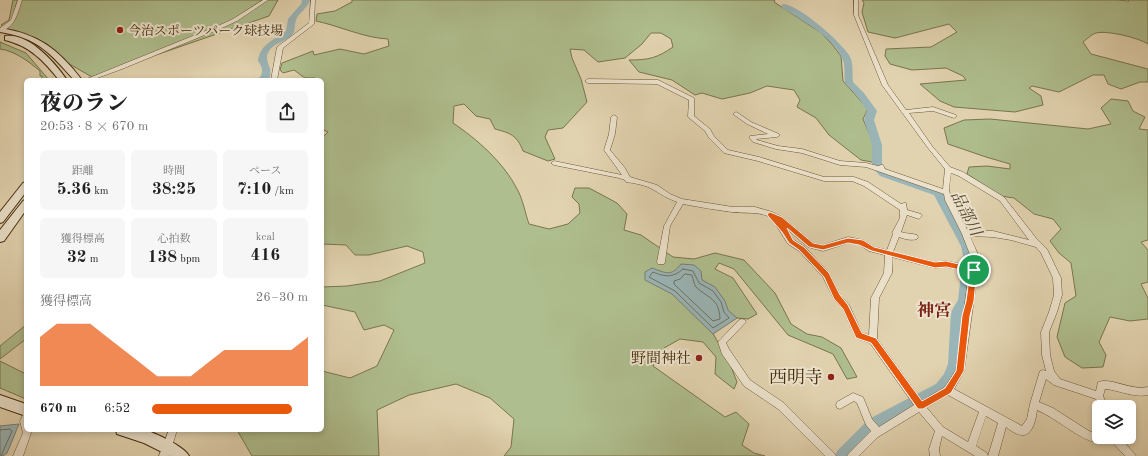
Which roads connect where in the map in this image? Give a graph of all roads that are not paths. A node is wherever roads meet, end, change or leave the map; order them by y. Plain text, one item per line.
1 (20, 0) edge
2 (266, 0) edge
3 (313, 0) edge
4 (856, 0) edge
5 (0, 32) edge
6 (61, 78) edge
7 (76, 78) edge
8 (92, 78) edge
9 (274, 78) edge
10 (588, 81) dead end
11 (904, 112) junction
12 (736, 114) dead end
13 (954, 116) dead end
14 (614, 117) dead end
15 (554, 163) dead end
16 (948, 169) junction
17 (628, 180) junction
18 (24, 188) edge
19 (947, 193) junction
20 (681, 201) junction
21 (24, 206) edge
22 (903, 208) junction
23 (770, 214) junction
24 (919, 216) dead end
25 (0, 219) edge
26 (896, 233) junction
27 (966, 234) junction
28 (914, 237) dead end
29 (0, 238) edge
30 (1038, 245) junction
31 (889, 252) junction
32 (661, 262) dead end
33 (974, 270) junction
34 (742, 322) dead end
35 (873, 340) junction
36 (1056, 382) junction
37 (948, 390) junction
38 (1148, 392) edge
39 (1099, 396) junction
40 (1101, 400) edge
41 (0, 401) edge
42 (1034, 404) junction
43 (840, 405) dead end
44 (920, 406) junction
45 (24, 409) edge
46 (984, 411) junction
47 (1003, 421) junction
48 (940, 430) junction
49 (26, 432) edge
50 (135, 432) edge
51 (172, 432) edge
52 (878, 432) junction
53 (1092, 437) edge
54 (1120, 444) edge
55 (971, 447) junction
56 (166, 451) edge
57 (18, 456) edge
58 (182, 456) edge
59 (831, 456) edge
60 (852, 456) edge
61 (935, 456) edge
62 (984, 456) edge
63 (994, 456) edge
64 (1131, 456) edge

1 - 5 street
2 - 8 street
3 - 9 street
4 - 11 street
5 - 6 street
5 - 7 street
10 - 22 street
11 - 13 street
11 - 16 street
12 - 19 street
14 - 17 street
15 - 17 street
16 - 19 street
16 - 30 street
17 - 20 street
18 - 25 street
19 - 27 street
20 - 23 street
20 - 32 street
21 - 29 street
22 - 24 street
22 - 26 street
23 - 31 street
23 - 35 street
26 - 28 street
26 - 31 street
27 - 30 street
27 - 33 street
30 - 36 street
31 - 33 street
31 - 35 street
33 - 37 street
34 - 59 street
35 - 44 street
36 - 39 street
36 - 42 street
37 - 44 street
37 - 46 street
38 - 39 street
39 - 40 street
41 - 45 street
42 - 47 street
42 - 53 street
43 - 52 street
44 - 48 street
44 - 52 street
46 - 47 street
46 - 55 street
47 - 63 street
48 - 55 street
48 - 61 street
49 - 57 street
50 - 56 street
51 - 56 street
52 - 60 street
54 - 64 street
55 - 62 street
56 - 58 street

